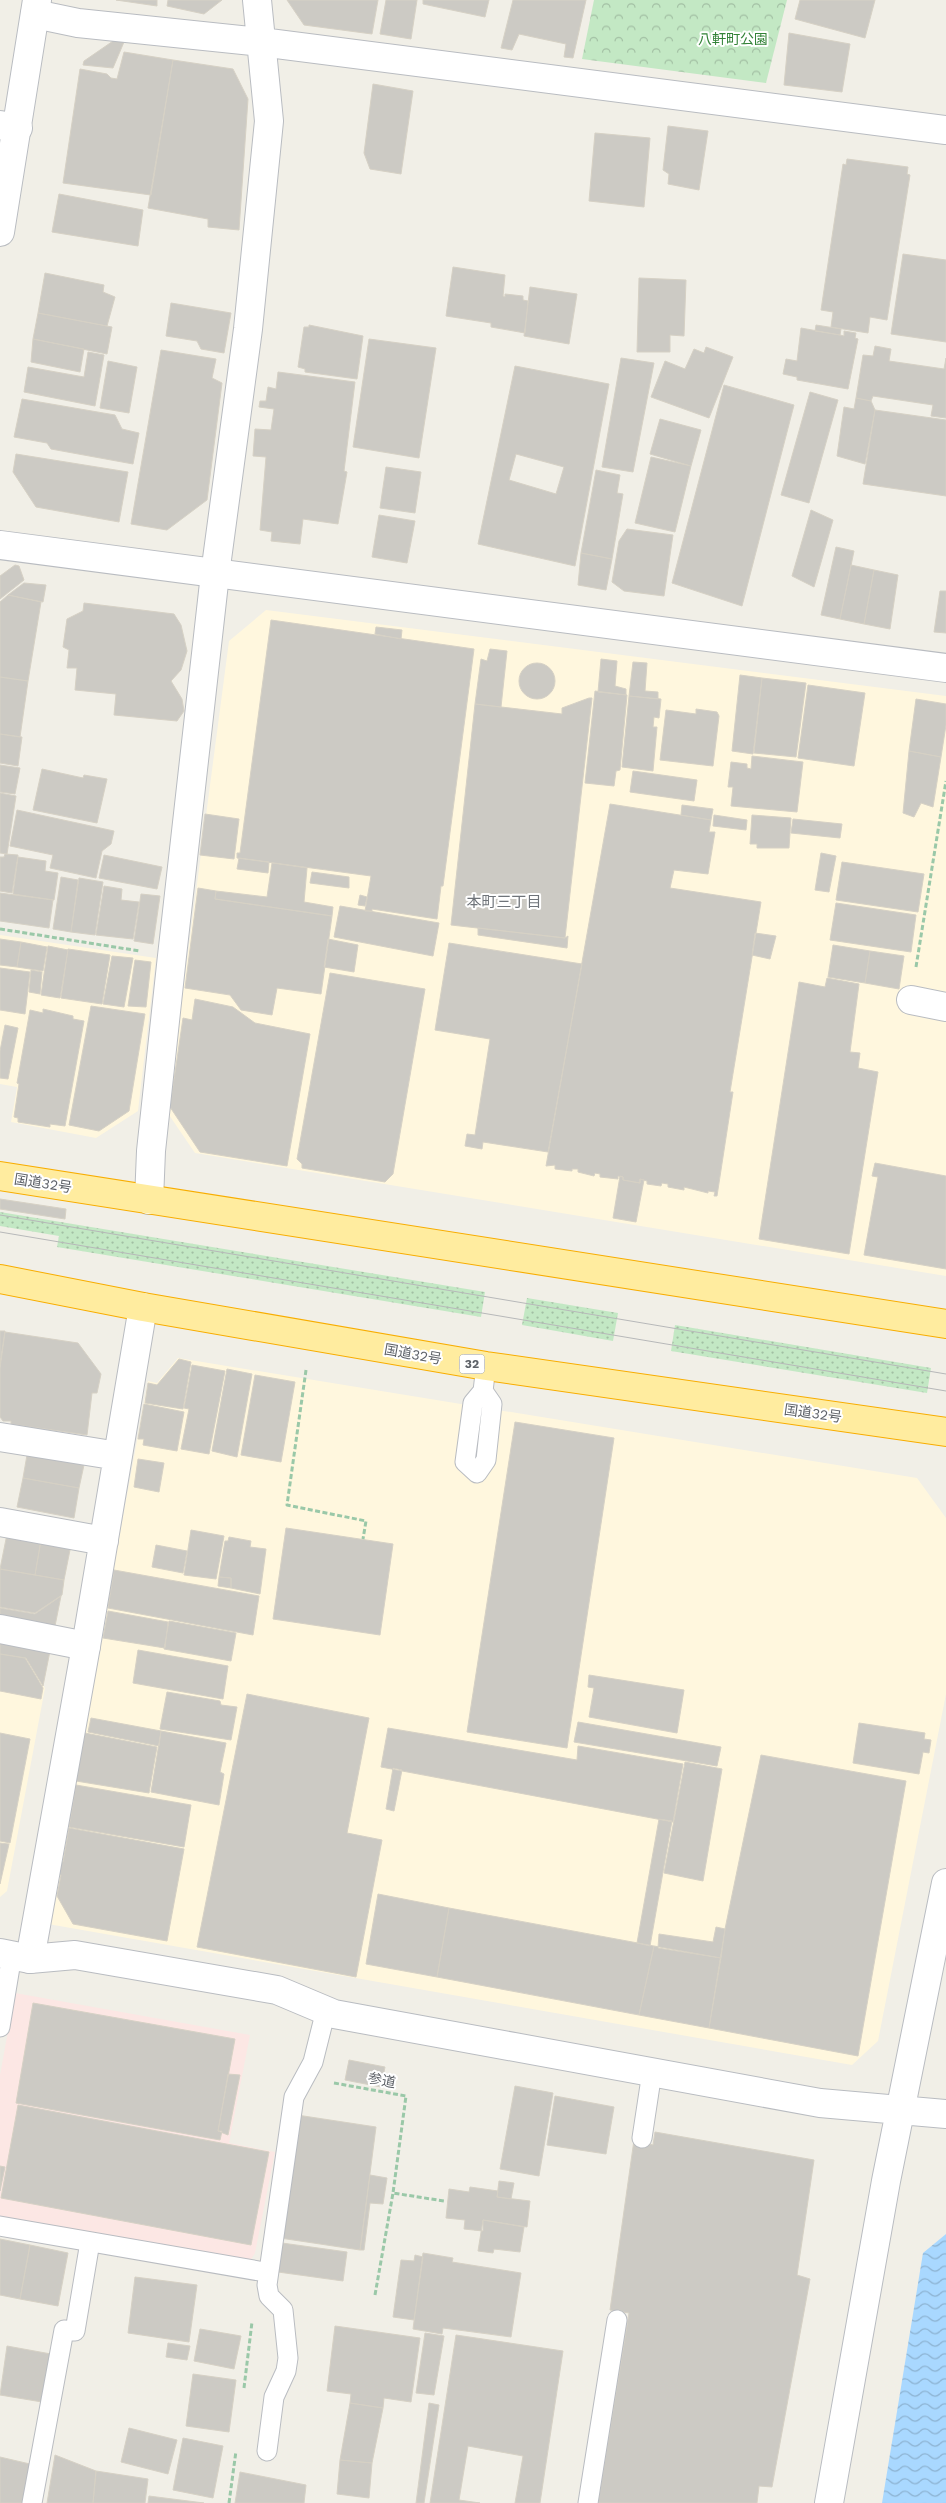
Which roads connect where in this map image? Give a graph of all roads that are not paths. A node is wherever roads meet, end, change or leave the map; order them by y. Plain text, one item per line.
1 (257, 0) edge
2 (36, 7) edge
3 (261, 42) junction
4 (9, 126) edge
5 (946, 130) edge
6 (0, 232) edge
7 (0, 545) edge
8 (215, 574) junction
9 (946, 668) edge
10 (911, 1000) road end
11 (946, 1007) edge
12 (0, 1176) edge
13 (149, 1200) junction
14 (0, 1279) edge
15 (143, 1308) junction
16 (946, 1324) edge
17 (946, 1432) edge
18 (0, 1437) edge
19 (118, 1456) junction
20 (0, 1522) edge
21 (104, 1541) junction
22 (0, 1629) edge
23 (86, 1646) junction
24 (946, 1884) edge
25 (14, 1956) edge
26 (326, 2010) junction
27 (0, 2027) edge
28 (652, 2072) junction
29 (900, 2110) junction
30 (946, 2114) edge
31 (642, 2138) dead end
32 (0, 2226) edge
33 (90, 2242) junction
34 (259, 2271) dead end
35 (617, 2320) dead end
36 (267, 2451) dead end
37 (32, 2503) edge
38 (588, 2503) edge
39 (829, 2503) edge

1 - 3 street
2 - 3 street
2 - 4 street
3 - 5 street
3 - 8 street
4 - 6 street
7 - 8 street
8 - 9 street
8 - 13 street
10 - 11 street
12 - 13 highway, 国道32号
13 - 16 highway, 国道32号
14 - 15 highway, 国道32号 / 32
15 - 17 highway, 国道32号 / 32
15 - 19 street
18 - 19 street
19 - 21 street
20 - 21 street
21 - 23 street
22 - 23 street
23 - 25 street
24 - 29 street
25 - 26 street
25 - 27 lane
26 - 28 street
26 - 36 lane
28 - 29 street
28 - 31 lane
29 - 30 street
29 - 39 street
32 - 33 lane
33 - 34 lane
33 - 37 lane
35 - 38 lane

